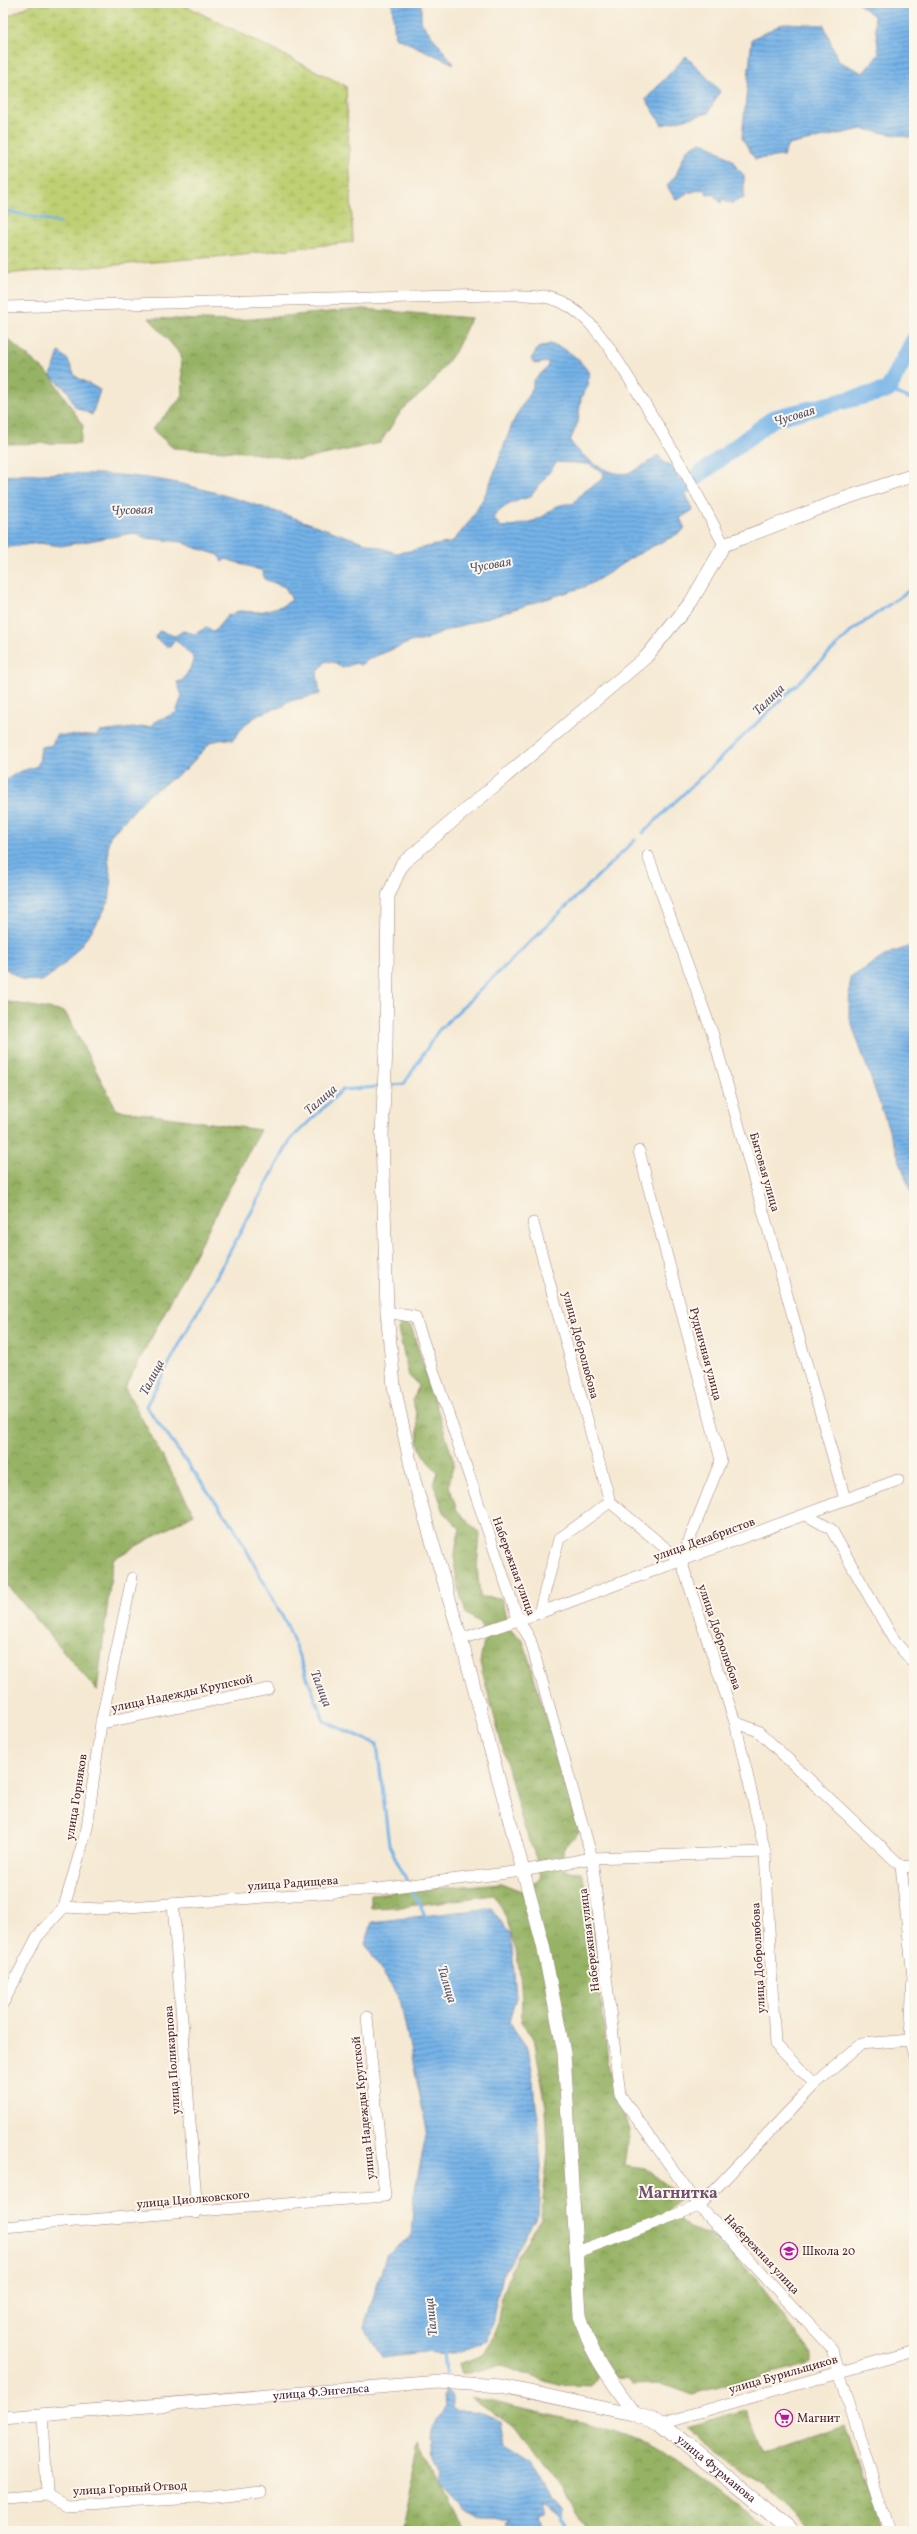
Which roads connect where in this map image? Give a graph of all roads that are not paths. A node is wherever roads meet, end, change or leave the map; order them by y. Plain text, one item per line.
1 (3, 307) edge
2 (914, 475) edge
3 (724, 545) junction
4 (648, 856) dead end
5 (639, 1151) dead end
6 (533, 1223) dead end
7 (387, 1312) junction
8 (898, 1480) dead end
9 (845, 1499) junction
10 (610, 1502) junction
11 (806, 1515) junction
12 (681, 1560) junction
13 (132, 1578) dead end
14 (539, 1613) junction
15 (518, 1619) junction
16 (462, 1639) junction
17 (914, 1663) edge
18 (269, 1689) dead end
19 (735, 1722) junction
20 (101, 1724) junction
21 (765, 1852) junction
22 (592, 1858) junction
23 (901, 1866) junction
24 (914, 1868) edge
25 (522, 1871) junction
26 (173, 1904) junction
27 (64, 1907) junction
28 (913, 1976) edge
29 (3, 2003) edge
30 (367, 2017) dead end
31 (910, 2040) junction
32 (914, 2056) edge
33 (815, 2084) junction
34 (385, 2196) joint
35 (699, 2206) junction
36 (197, 2213) junction
37 (3, 2227) edge
38 (577, 2252) junction
39 (914, 2351) edge
40 (839, 2371) junction
41 (43, 2414) junction
42 (636, 2415) junction
43 (3, 2418) edge
44 (661, 2423) junction
45 (261, 2492) dead end
46 (47, 2495) junction
47 (3, 2498) edge
48 (792, 2531) edge
49 (889, 2531) edge

1 - 3 street
2 - 3 street
3 - 7 street
4 - 9 street, Бытовая улица
5 - 12 street, Рудничная улица
6 - 10 street, улица Добролюбова
7 - 15 street, Набережная улица
7 - 16 street
8 - 9 street, улица Декабристов
9 - 11 street, улица Декабристов
10 - 12 street
10 - 14 street
11 - 12 street, улица Декабристов
11 - 17 street
12 - 14 street, улица Декабристов
12 - 19 street, улица Добролюбова
13 - 20 street, улица Горняков
14 - 15 street, улица Декабристов
15 - 16 street, улица Декабристов
15 - 22 street, Набережная улица
16 - 25 street
18 - 20 street, улица Надежды Крупской
19 - 21 street, улица Добролюбова
19 - 23 street
20 - 27 street, улица Горняков
21 - 22 street, улица Радищева
21 - 33 street, улица Добролюбова
22 - 25 street, улица Радищева
22 - 35 street, Набережная улица
23 - 24 street
23 - 28 street
25 - 26 street, улица Радищева
25 - 38 street
26 - 27 street, улица Радищева
26 - 36 street, улица Поликарпова
27 - 29 street, улица Горняков
28 - 31 street
30 - 34 street, улица Надежды Крупской
31 - 32 street
31 - 33 street
33 - 35 street
34 - 36 street, улица Циолковского
35 - 38 street
35 - 40 street, Набережная улица
36 - 37 street, улица Циолковского
38 - 42 street
39 - 40 street, улица Бурильщиков
40 - 44 street, улица Бурильщиков
40 - 49 street, Набережная улица
41 - 42 street, улица Ф.Энгельса
41 - 43 street, улица Ф.Энгельса
41 - 46 street
42 - 44 main road, улица Фурманова
44 - 48 main road, улица Фурманова
45 - 46 street, улица Горный Отвод
46 - 47 street

